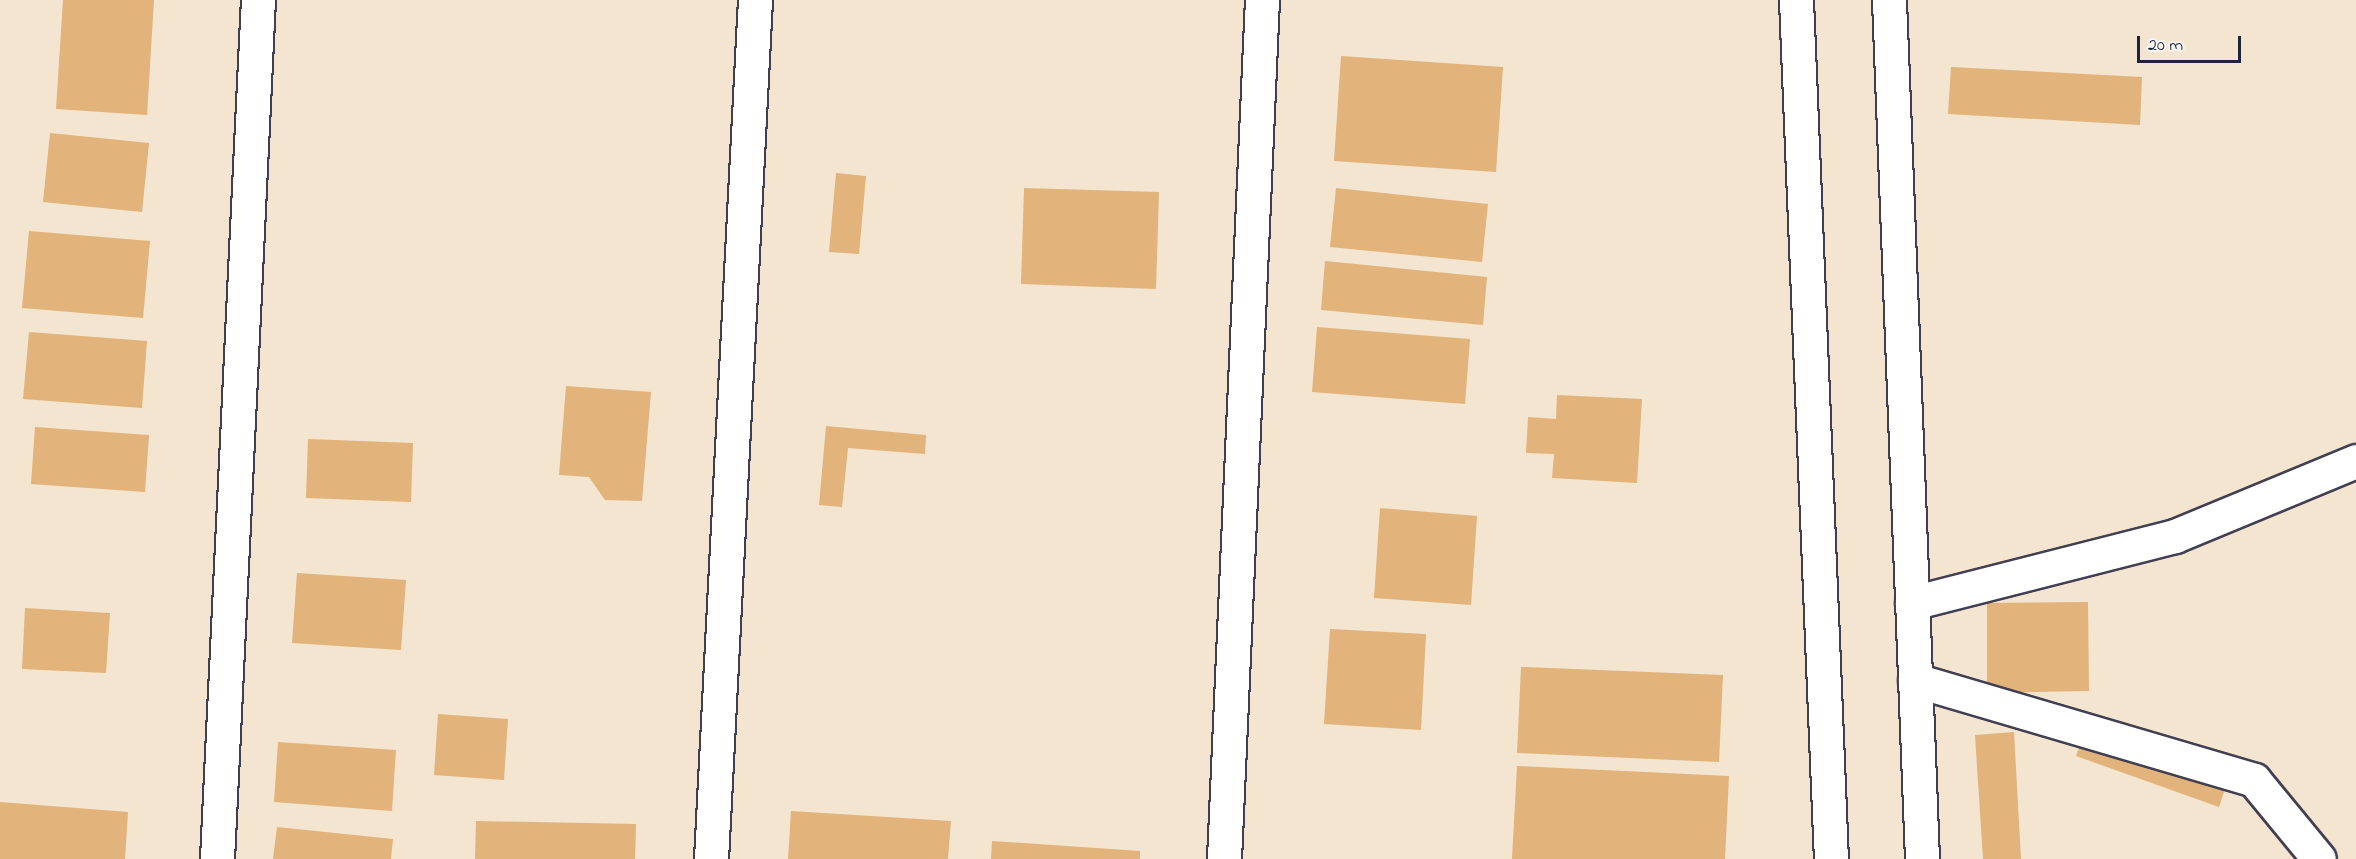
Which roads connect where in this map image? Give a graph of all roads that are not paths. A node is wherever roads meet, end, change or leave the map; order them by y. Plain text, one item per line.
1 (258, 0) edge
2 (755, 0) edge
3 (1263, 0) edge
4 (1796, 0) edge
5 (1882, 0) edge
6 (2356, 461) edge
7 (1912, 603) junction
8 (1915, 680) junction
9 (218, 859) edge
10 (711, 859) edge
11 (1224, 859) edge
12 (1831, 859) edge
13 (1922, 859) edge
14 (2319, 859) edge

1 - 9 street
2 - 10 street
3 - 11 street
4 - 12 street
5 - 7 street
6 - 7 street
7 - 8 street
8 - 13 street
8 - 14 street

